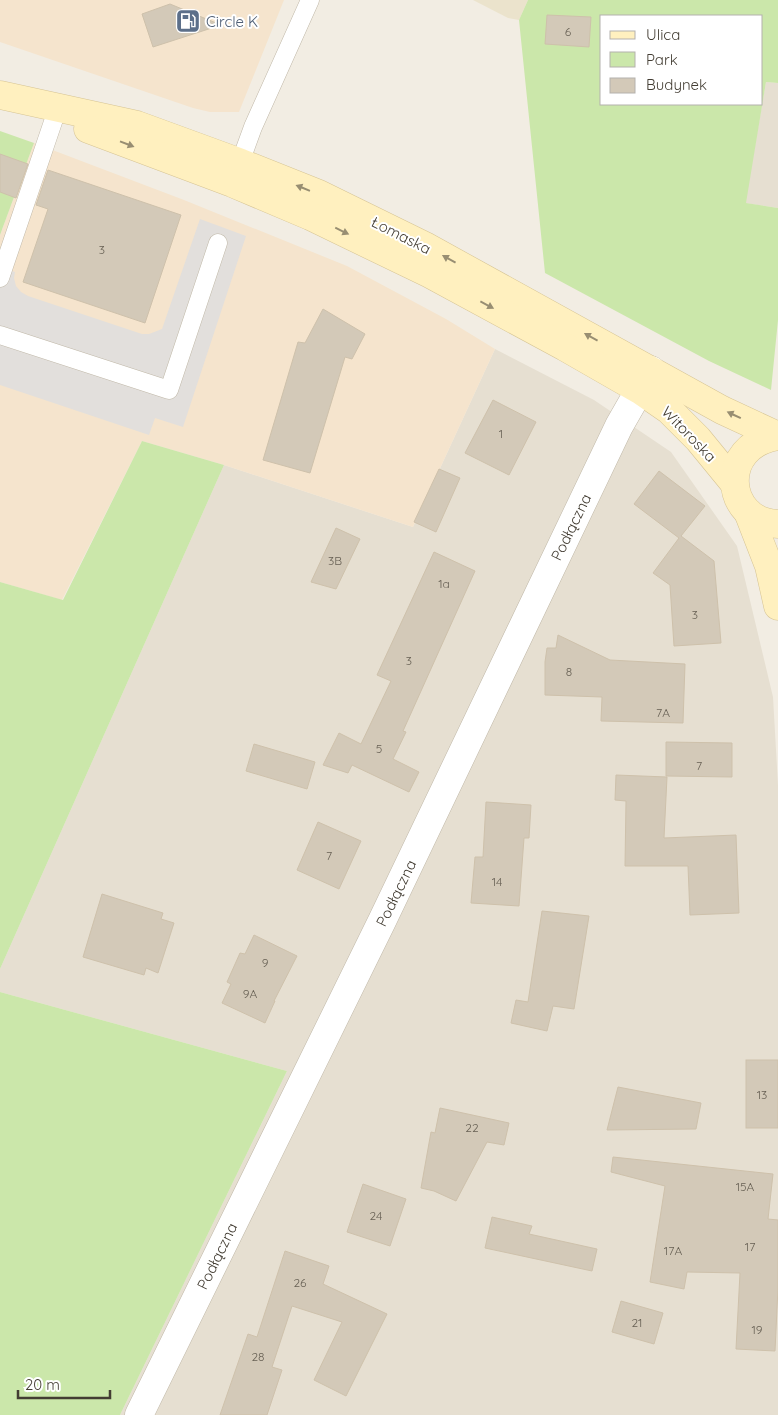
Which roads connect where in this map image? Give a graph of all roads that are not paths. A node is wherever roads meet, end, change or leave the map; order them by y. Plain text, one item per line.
1 (310, 0) edge
2 (55, 116) junction
3 (236, 173) junction
4 (218, 243) dead end
5 (0, 278) edge
6 (0, 335) edge
7 (646, 380) junction
8 (778, 436) edge
9 (734, 483) junction
10 (748, 512) junction
11 (778, 524) edge
12 (778, 606) edge
13 (139, 1415) edge

1 - 3 lane
2 -> 3 main road, Łomaska
2 - 3 main road, Łomaska
2 - 5 lane
3 - 7 main road, Łomaska
4 - 6 lane
8 -> 7 main road, Łomaska
7 - 9 main road, Witoroska
7 - 13 street, Podłączna
8 - 9 main road, Witoroska
9 - 10 main road, Witoroska
10 - 11 main road
10 - 12 main road, Witoroska

